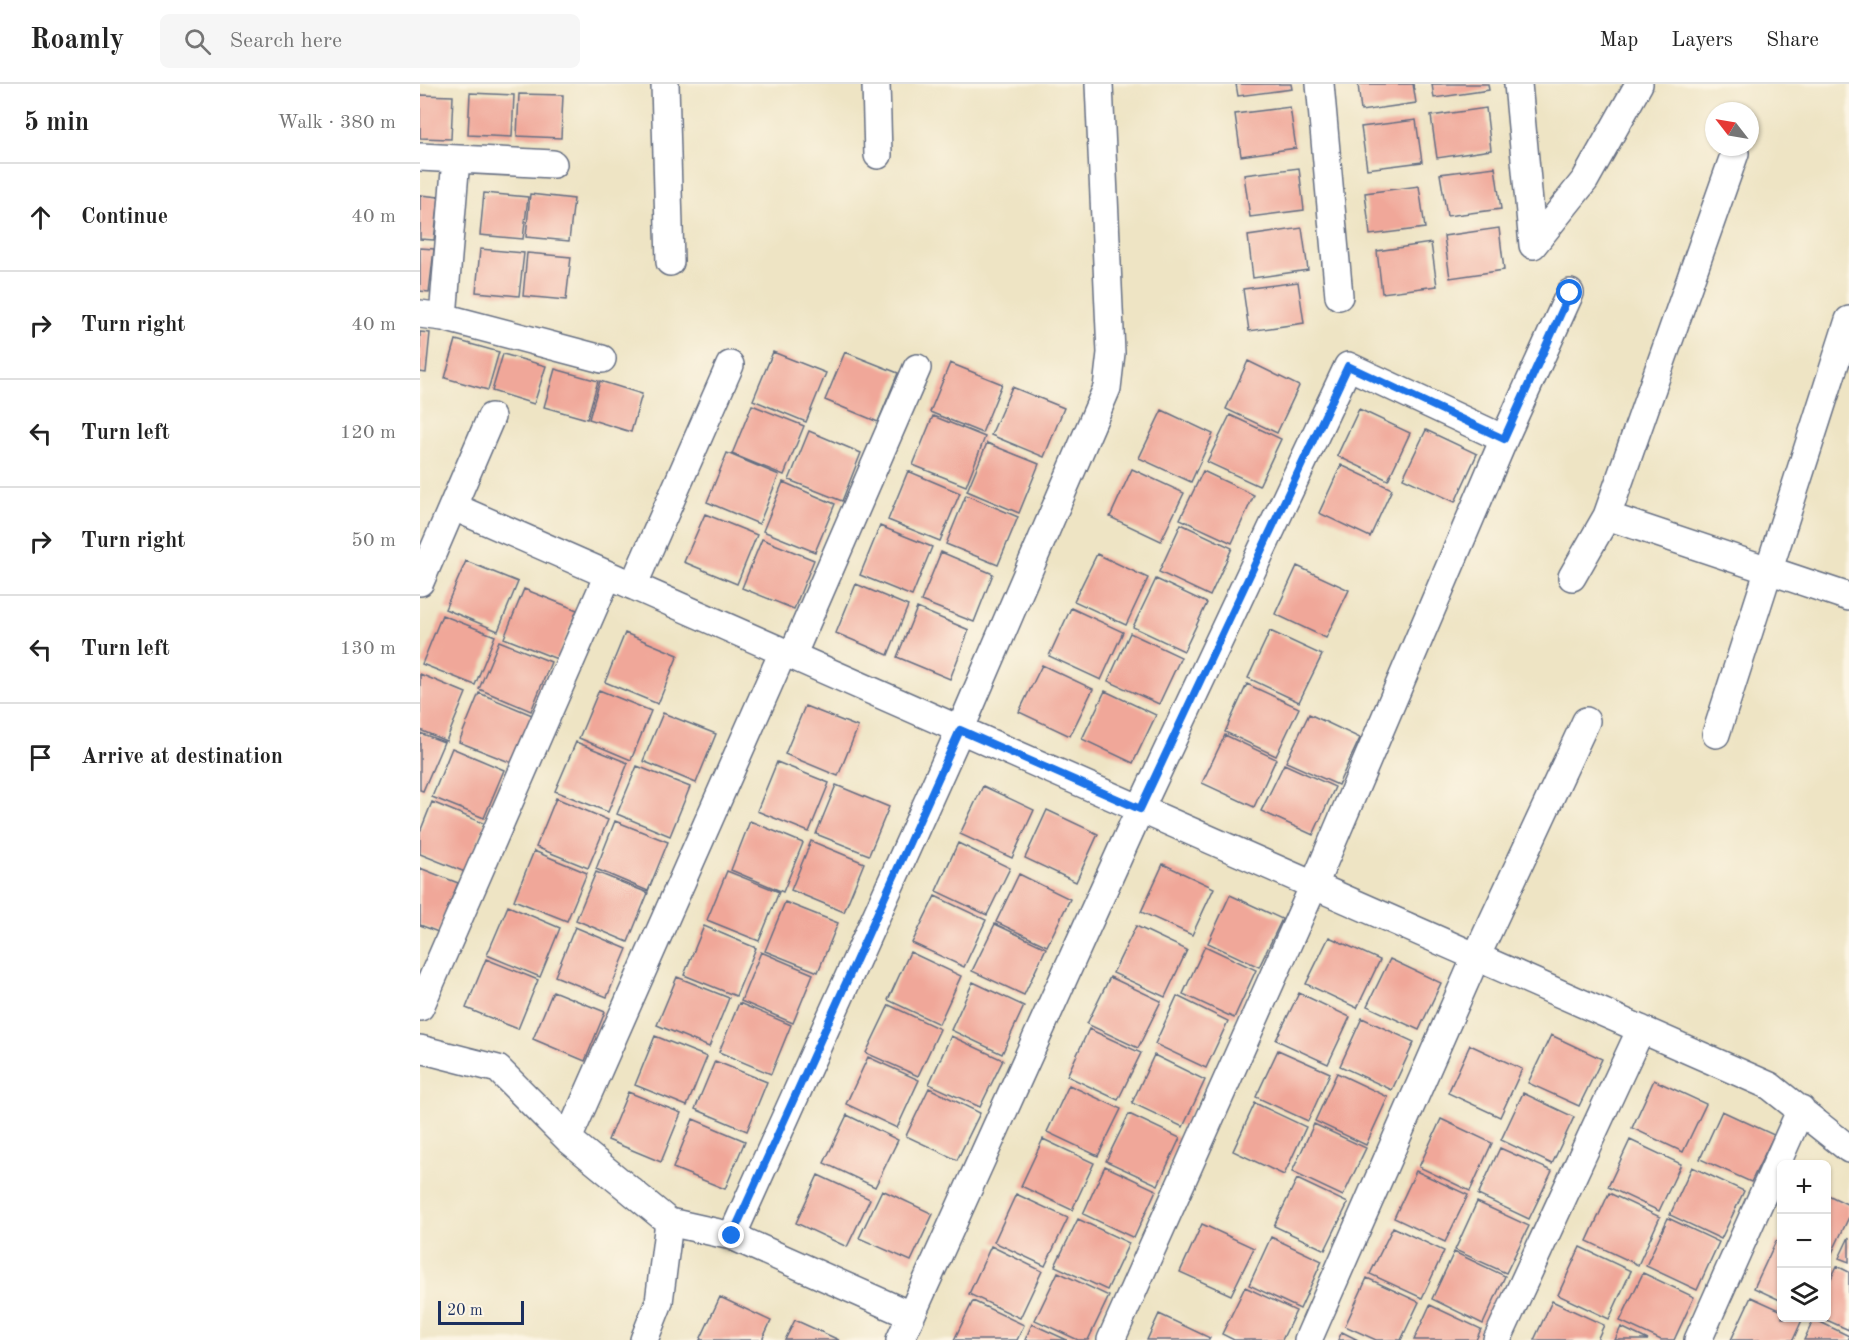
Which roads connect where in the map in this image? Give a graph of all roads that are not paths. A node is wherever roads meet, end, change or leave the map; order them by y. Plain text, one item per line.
1 (665, 84) edge
2 (876, 84) edge
3 (1099, 84) edge
4 (1320, 84) edge
5 (1518, 84) edge
6 (1639, 84) edge
7 (878, 155) dead end
8 (1734, 156) edge
9 (420, 157) edge
10 (456, 159) junction
11 (553, 164) dead end
12 (670, 262) dead end
13 (1570, 293) dead end
14 (1339, 296) dead end
15 (432, 316) edge
16 (1849, 321) edge
17 (602, 359) dead end
18 (730, 365) dead end
19 (917, 368) dead end
20 (491, 417) dead end
21 (1504, 439) junction
22 (454, 507) junction
23 (1607, 516) junction
24 (1769, 570) junction
25 (608, 575) junction
26 (1572, 577) dead end
27 (420, 582) edge
28 (633, 586) junction
29 (1849, 597) edge
30 (787, 654) junction
31 (1586, 721) dead end
32 (960, 730) junction
33 (1716, 734) dead end
34 (1140, 809) junction
35 (1314, 885) junction
36 (1476, 957) junction
37 (420, 1007) edge
38 (1641, 1029) junction
39 (420, 1049) edge
40 (1801, 1109) junction
41 (568, 1139) junction
42 (1849, 1149) edge
43 (669, 1222) junction
44 (732, 1236) junction
45 (910, 1315) junction
46 (644, 1340) edge
47 (900, 1340) edge
48 (1111, 1340) edge
49 (1308, 1340) edge
50 (1497, 1340) edge
51 (1698, 1340) edge

1 - 12 street
2 - 7 street
3 - 32 street
4 - 14 street
5 - 6 street
8 - 23 street
9 - 10 street
10 - 11 street
10 - 15 street
13 - 21 street
15 - 17 street
16 - 24 street
18 - 28 street
19 - 30 street
20 - 22 street
21 - 34 street
21 - 35 street
22 - 25 street
22 - 27 street
23 - 24 street
23 - 26 street
24 - 29 street
24 - 33 street
25 - 28 street
25 - 37 street
28 - 30 street
30 - 32 street
30 - 41 street
31 - 36 street
32 - 34 street
32 - 44 street
34 - 35 street
34 - 45 street
35 - 36 street
35 - 48 street
36 - 38 street
36 - 49 street
38 - 40 street
38 - 50 street
39 - 41 street
40 - 42 street
40 - 51 street
41 - 43 street
43 - 44 street
43 - 46 street
44 - 45 street
45 - 47 street

